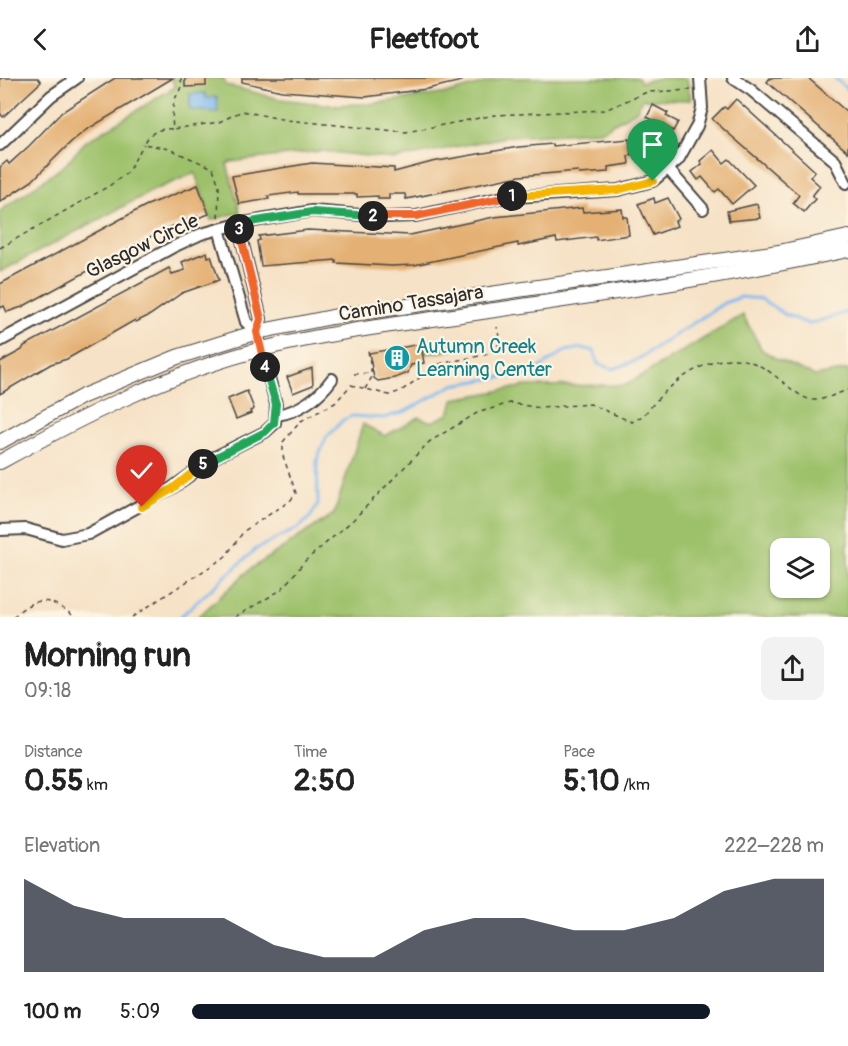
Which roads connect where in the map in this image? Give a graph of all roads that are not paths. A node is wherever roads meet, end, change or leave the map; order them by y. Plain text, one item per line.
1 (77, 78) edge
2 (733, 78) edge
3 (702, 81) edge
4 (0, 145) edge
5 (669, 171) junction
6 (846, 183) dead end
7 (703, 209) dead end
8 (238, 224) junction
9 (219, 229) junction
10 (848, 237) edge
11 (848, 250) edge
12 (257, 332) junction
13 (0, 341) edge
14 (261, 349) junction
15 (332, 378) dead end
16 (277, 415) junction
17 (0, 442) edge
18 (0, 462) edge
19 (0, 530) edge

1 - 4 street
2 - 6 street
3 - 5 street, Glasgow Circle
5 - 7 street
5 - 8 street, Glasgow Circle
8 - 9 street, Glasgow Circle
8 - 12 street
9 - 12 street
9 - 13 street, Glasgow Circle
10 - 12 main road, Camino Tassajara
11 - 14 main road, Camino Tassajara
12 - 14 street
12 - 17 main road, Camino Tassajara
14 - 16 street
14 - 18 main road, Camino Tassajara
15 - 16 street
16 - 19 street

